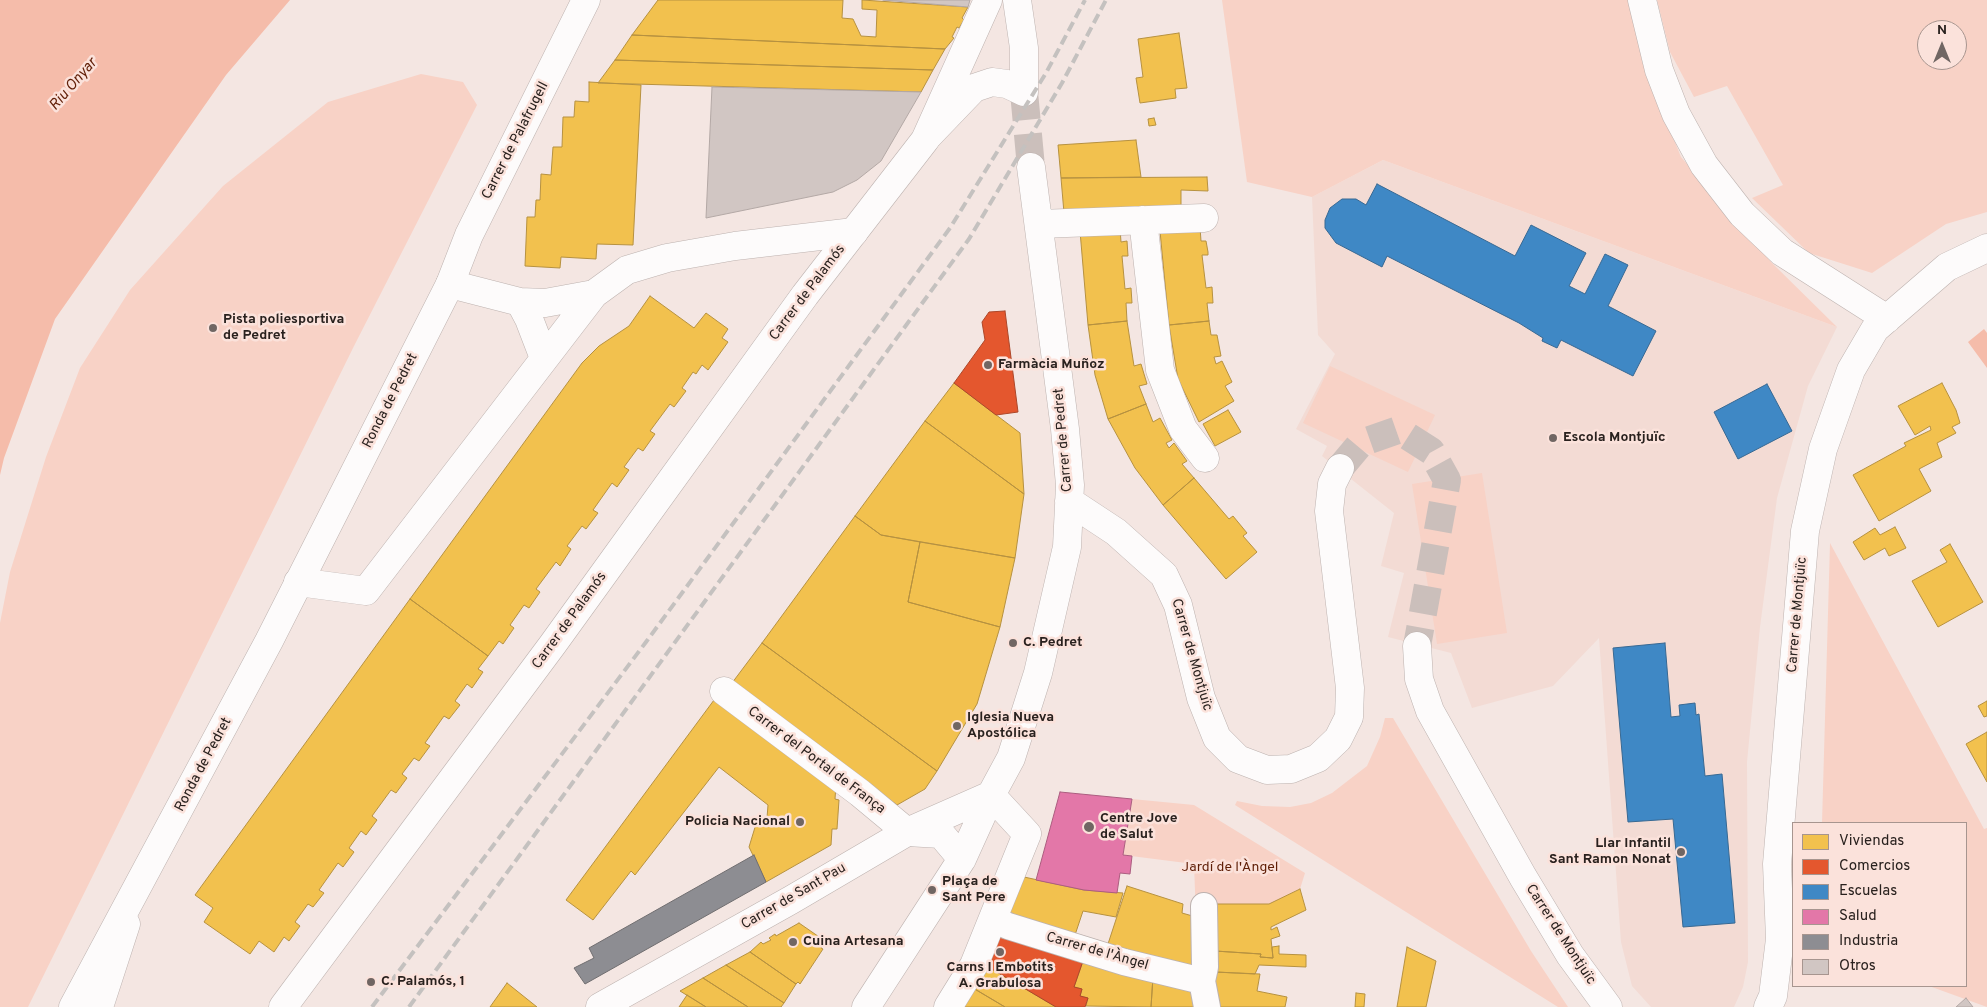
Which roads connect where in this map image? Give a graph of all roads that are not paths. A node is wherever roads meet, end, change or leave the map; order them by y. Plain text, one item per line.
1 (586, 0) edge
2 (988, 0) edge
3 (1017, 0) edge
4 (1642, 0) edge
5 (925, 140) junction
6 (1031, 167) tunnel mouth
7 (1204, 218) dead end
8 (1143, 220) junction
9 (1039, 224) junction
10 (854, 232) junction
11 (1987, 248) edge
12 (450, 284) junction
13 (594, 294) junction
14 (520, 302) junction
15 (1887, 319) junction
16 (544, 358) junction
17 (1205, 458) dead end
18 (1340, 468) tunnel mouth
19 (1069, 501) junction
20 (298, 582) junction
21 (1417, 646) tunnel mouth
22 (724, 691) dead end
23 (991, 794) junction
24 (907, 832) junction
25 (962, 859) junction
26 (149, 867) junction
27 (1204, 906) dead end
28 (992, 919) junction
29 (1202, 981) junction
30 (73, 1007) edge
31 (99, 1007) edge
32 (283, 1007) edge
33 (600, 1007) edge
34 (866, 1007) edge
35 (948, 1007) edge
36 (1207, 1007) edge
37 (1608, 1007) edge
38 (1768, 1007) edge

1 - 12 street, Carrer de Palafrugell
2 - 5 street
3 - 5 street
4 - 15 street
5 - 10 street, Carrer de Palamós
6 - 9 street, Carrer de Pedret
7 - 8 street
8 - 9 street
8 - 17 street
9 - 19 street, Carrer de Pedret
10 - 13 street
10 - 32 street, Carrer de Palamós
11 - 15 street, Carrer de Montjuïc
12 - 14 street
12 - 20 street, Ronda de Pedret
13 - 14 street
13 - 16 street
14 - 16 street
15 - 38 street, Carrer de Montjuïc
16 - 20 street
18 - 19 street, Carrer de Montjuïc
19 - 23 street, Carrer de Pedret
20 - 26 street, Ronda de Pedret
21 - 37 street, Carrer de Montjuïc
22 - 24 street, Carrer del Portal de França
23 - 24 street, Carrer de Sant Pau
23 - 25 street
23 - 28 street
24 - 25 street
24 - 33 street, Carrer de Sant Pau
25 - 34 street
26 - 30 street, Ronda de Pedret
26 - 31 street, Ronda de Pedret
27 - 29 street
28 - 29 street, Carrer de l'Àngel
28 - 35 street
29 - 36 street

